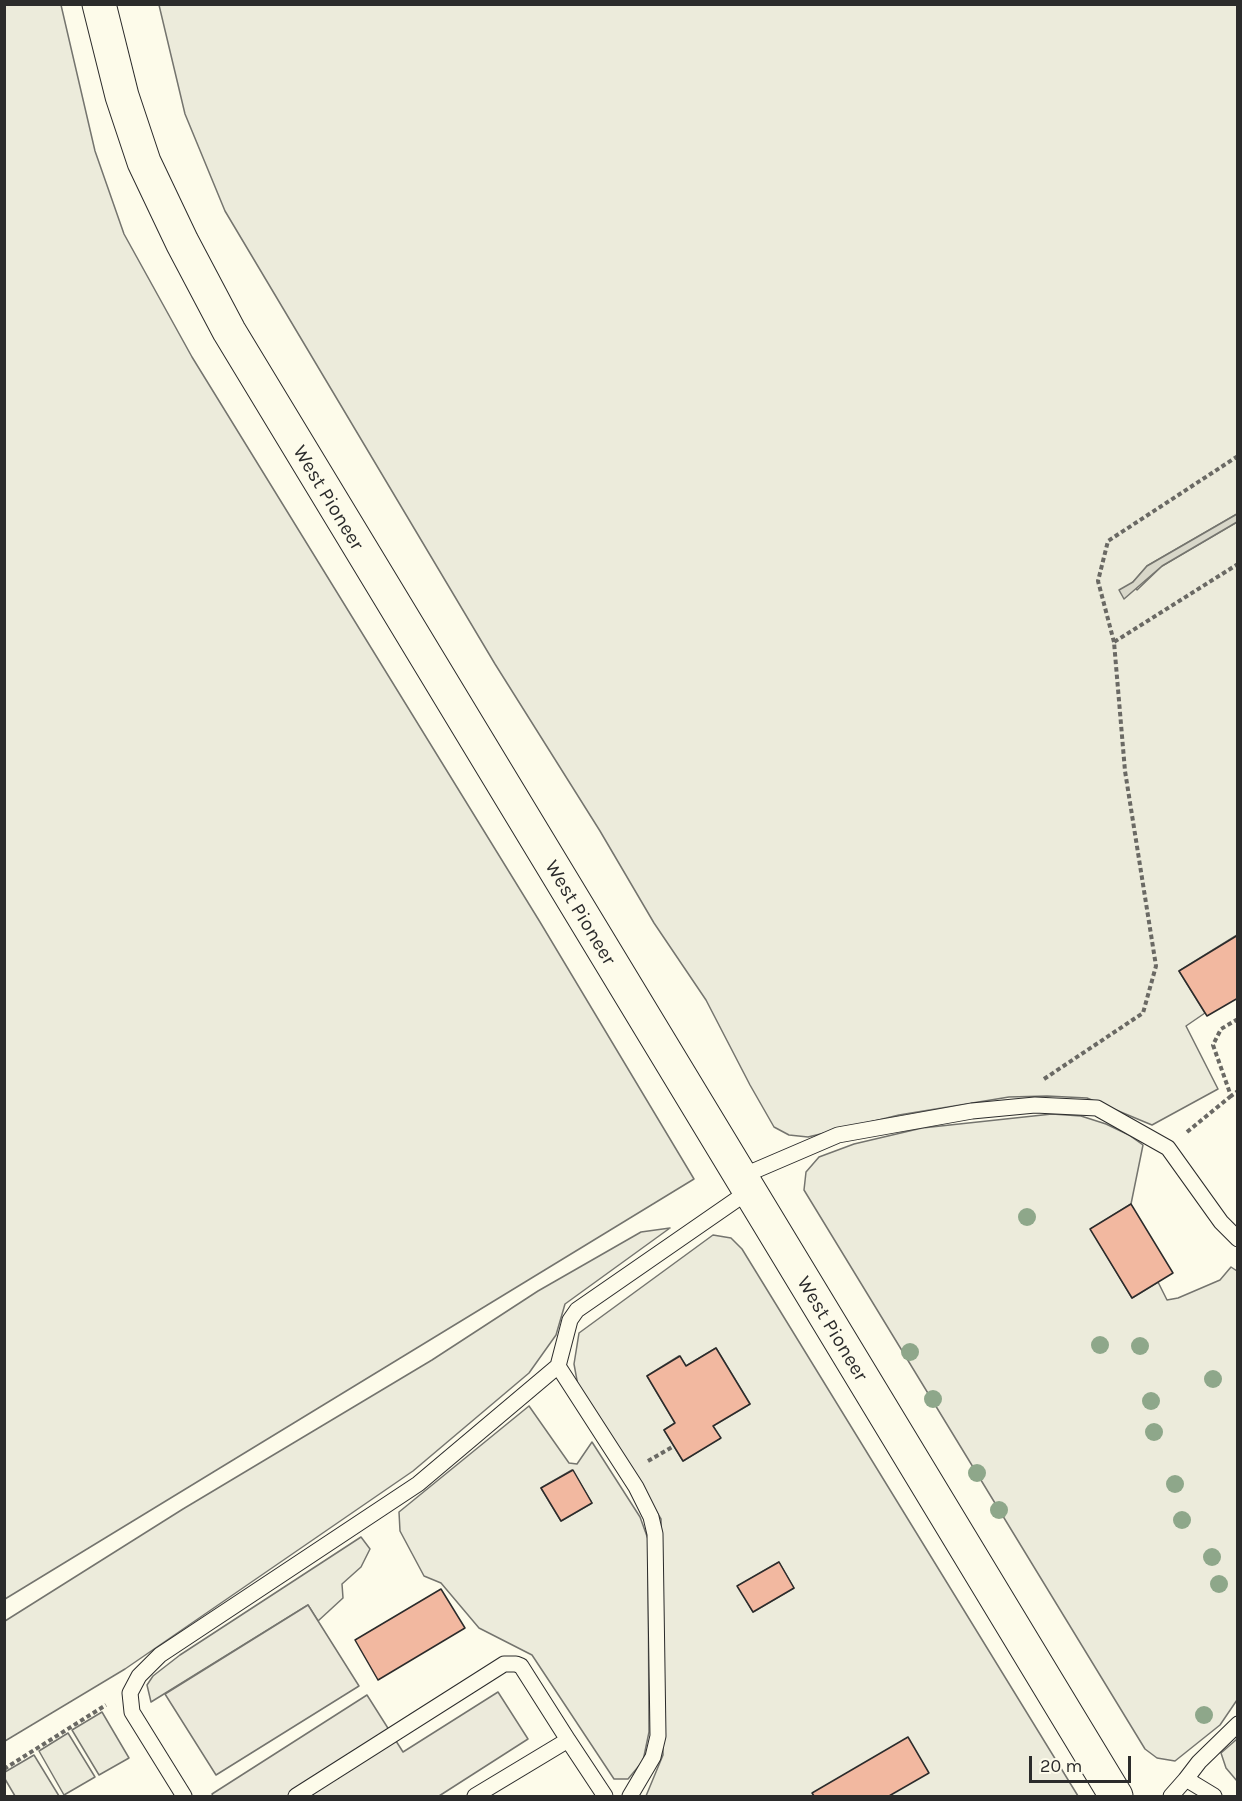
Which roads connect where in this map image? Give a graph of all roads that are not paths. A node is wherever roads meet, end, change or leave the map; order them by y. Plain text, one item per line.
1 (99, 4) edge
2 (745, 1184) junction
3 (1238, 1239) edge
4 (558, 1366) junction
5 (1238, 1724) edge
6 (568, 1740) junction
7 (1186, 1779) junction
8 (184, 1797) edge
9 (296, 1797) edge
10 (476, 1797) edge
11 (605, 1797) edge
12 (630, 1797) edge
13 (1116, 1797) edge
14 (1171, 1797) edge
15 (1214, 1797) edge

1 - 2 main road, West Pioneer
2 - 3 lane
2 - 4 lane
2 - 13 main road, West Pioneer
4 - 8 lane
4 - 12 lane
5 - 7 lane
6 - 9 lane
6 - 10 lane
6 - 11 lane
7 - 14 lane
7 - 15 lane

